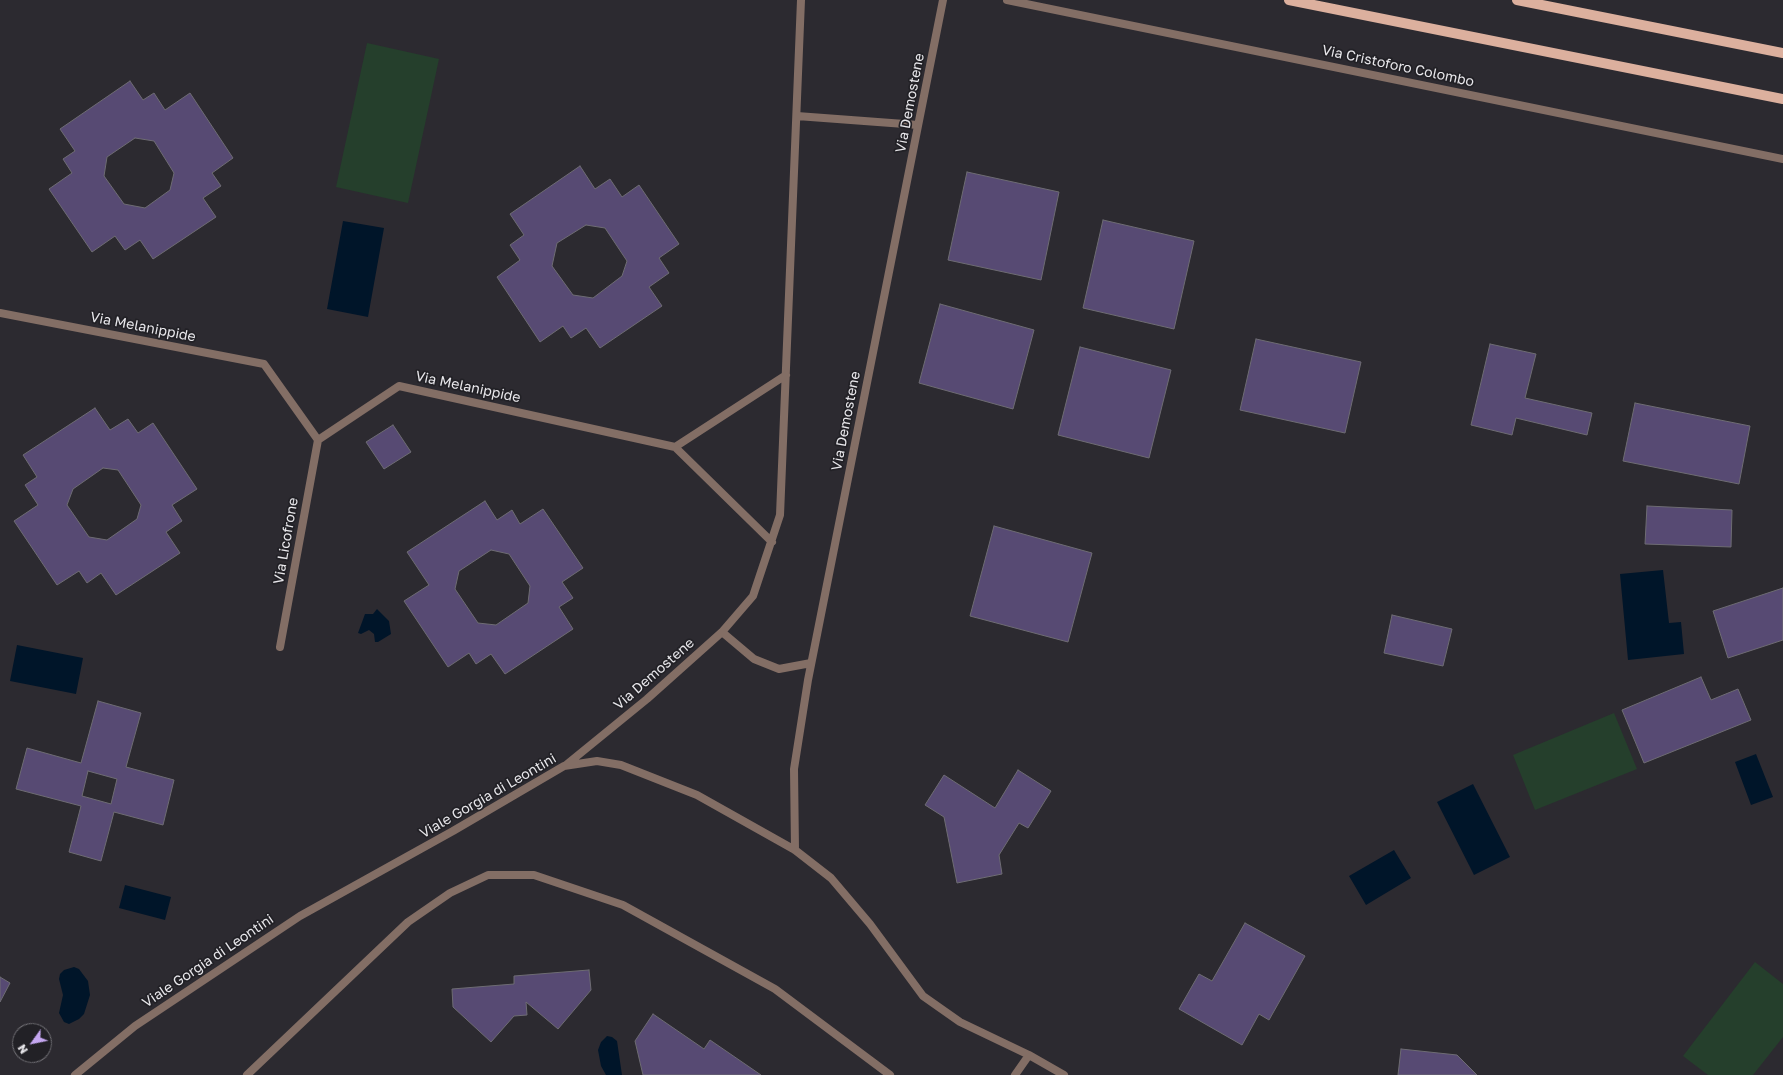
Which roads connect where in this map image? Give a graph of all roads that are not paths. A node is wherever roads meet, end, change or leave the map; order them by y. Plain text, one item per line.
1 (801, 0) edge
2 (943, 0) edge
3 (1007, 0) edge
4 (1289, 0) edge
5 (1517, 0) edge
6 (1783, 53) edge
7 (1783, 99) edge
8 (797, 116) junction
9 (918, 125) junction
10 (1783, 159) edge
11 (0, 313) edge
12 (786, 375) junction
13 (318, 440) junction
14 (675, 446) junction
15 (772, 542) junction
16 (722, 632) junction
17 (280, 647) dead end
18 (811, 663) junction
19 (564, 766) junction
20 (795, 850) junction
21 (1029, 1055) junction
22 (75, 1075) edge
23 (247, 1075) edge
24 (890, 1075) edge
25 (1015, 1075) edge
26 (1064, 1075) edge

1 - 8 street, Via Demostene
2 - 9 street, Via Demostene
3 - 10 street, Via Cristoforo Colombo
4 - 7 main road
5 - 6 main road
8 - 9 street
8 - 12 street, Via Demostene
9 - 18 street, Via Demostene
11 - 13 street, Via Melanippide
12 - 14 street
12 - 15 street, Via Demostene
13 - 14 street, Via Melanippide
13 - 17 street, Via Licofrone
14 - 15 street
15 - 16 street, Via Demostene
16 - 18 street
16 - 19 street, Via Demostene
18 - 20 street, Via Demostene
19 - 20 street, Viale Gorgia di Leontini
19 - 22 street, Viale Gorgia di Leontini
20 - 21 street, Viale Gorgia di Leontini
21 - 25 street
21 - 26 street, Viale Gorgia di Leontini
23 - 24 street

